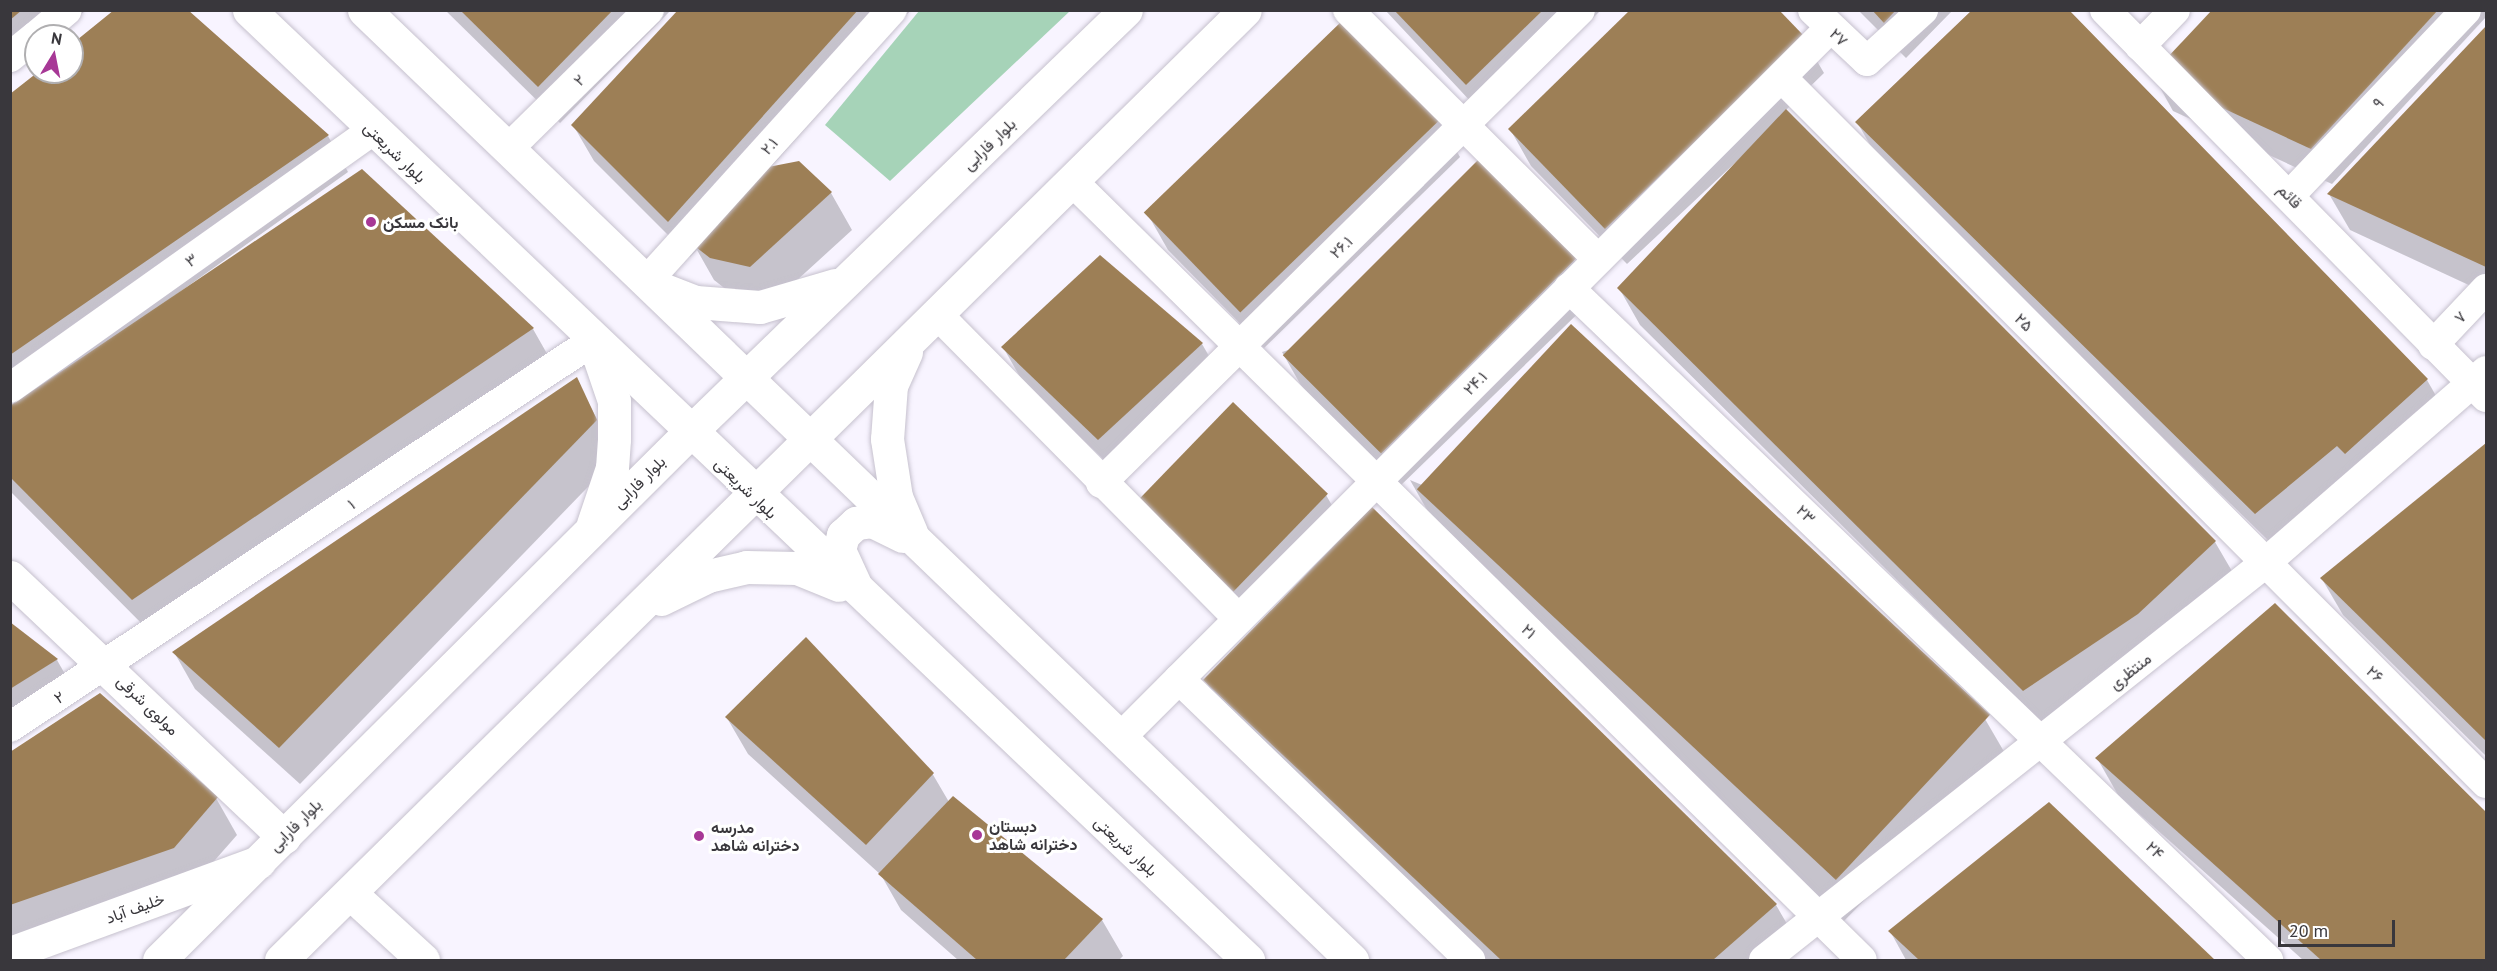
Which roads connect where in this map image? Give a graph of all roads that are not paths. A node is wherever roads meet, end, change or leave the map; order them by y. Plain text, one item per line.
1 (67, 10) edge
2 (249, 10) edge
3 (364, 10) edge
4 (649, 10) edge
5 (892, 10) edge
6 (1126, 10) edge
7 (1245, 10) edge
8 (1348, 10) edge
9 (1580, 10) edge
10 (1923, 10) edge
11 (2104, 10) edge
12 (2175, 10) edge
13 (2466, 10) edge
14 (1821, 19) edge
15 (50, 24) edge
16 (24, 46) edge
17 (2140, 46) junction
18 (10, 57) edge
19 (1783, 79) junction
20 (1462, 130) junction
21 (372, 131) junction
22 (508, 149) junction
23 (1072, 181) junction
24 (2290, 195) junction
25 (1598, 259) junction
26 (848, 280) junction
27 (646, 282) junction
28 (1569, 288) junction
29 (2487, 289) edge
30 (926, 324) junction
31 (592, 341) junction
32 (1240, 345) junction
33 (2433, 345) junction
34 (747, 378) junction
35 (2482, 384) edge
36 (10, 388) edge
37 (689, 433) junction
38 (808, 440) junction
39 (1378, 481) junction
40 (1101, 483) junction
41 (753, 496) junction
42 (589, 533) junction
43 (916, 542) junction
44 (2264, 564) junction
45 (10, 577) edge
46 (864, 600) junction
47 (635, 611) junction
48 (1239, 619) junction
49 (108, 666) junction
50 (1179, 679) junction
51 (10, 727) edge
52 (1120, 738) junction
53 (2043, 740) junction
54 (2487, 783) edge
55 (284, 837) junction
56 (259, 862) junction
57 (350, 894) junction
58 (1817, 918) junction
59 (10, 953) edge
60 (159, 960) edge
61 (281, 960) edge
62 (423, 960) edge
63 (1248, 960) edge
64 (1352, 960) edge
65 (1470, 960) edge
66 (1764, 960) edge
67 (1862, 960) edge
68 (2268, 960) edge

1 - 15 street
2 - 21 main road, بلوار شریعتی
3 - 22 main road
4 - 22 street, ۲
5 - 27 street, ۲.۱
6 - 26 main road, بلوار فارابی
7 - 23 main road
8 - 20 street
9 - 20 street, ۲۶.۱
10 - 14 street, ۲۷
11 - 17 street, قائم
12 - 17 street
13 - 24 street, ۹
14 - 19 street, ۲۴.۱
16 - 18 street
17 - 24 street, قائم
19 - 25 street, ۲۴.۱
19 - 44 street, ۲۵
20 - 25 street
20 - 32 street, ۲۶.۱
21 - 31 main road, بلوار شریعتی
21 - 36 street, ۳
22 - 27 main road
23 - 30 main road
23 - 32 street, ۲۱
24 - 33 street, قائم
25 - 28 street, ۲۴.۱
26 - 27 main road
26 - 34 main road, بلوار فارابی
27 - 34 main road
28 - 39 street, ۲۴.۱
28 - 53 street, ۲۳
29 - 33 street, ۷
30 - 38 main road
30 - 40 street
30 - 43 main road
31 - 37 main road, بلوار شریعتی
31 - 42 main road
31 - 49 street, ۱
32 - 39 street, ۲۱
32 - 40 street, ۲۶.۱
33 - 35 street, قائم
34 - 37 main road, بلوار فارابی
34 - 38 main road
35 - 44 street, منتظری
37 - 41 main road, بلوار شریعتی
37 - 42 main road, بلوار فارابی
38 - 41 main road
38 - 43 main road
39 - 48 street, ۲۴.۱
39 - 58 street, ۲۱
40 - 48 street
41 - 46 main road, بلوار شریعتی
41 - 47 main road
42 - 55 main road, بلوار فارابی
43 - 46 main road
43 - 52 main road
44 - 53 street, منتظری
44 - 54 street, ۲۶
45 - 49 main road, مولوی شرقی
46 - 47 main road
46 - 63 main road, بلوار شریعتی
47 - 57 main road
48 - 50 street, ۲۴.۱
49 - 51 street, ۲
49 - 55 main road, مولوی شرقی
50 - 52 street, ۲۴.۱
50 - 65 street
52 - 64 main road
53 - 58 street, منتظری
53 - 68 street, ۲۴
55 - 56 main road, بلوار فارابی
56 - 59 main road, خلیف آباد
56 - 60 main road, بلوار فارابی
57 - 61 main road
57 - 62 main road
58 - 66 street, منتظری
58 - 67 street, ۲۱

